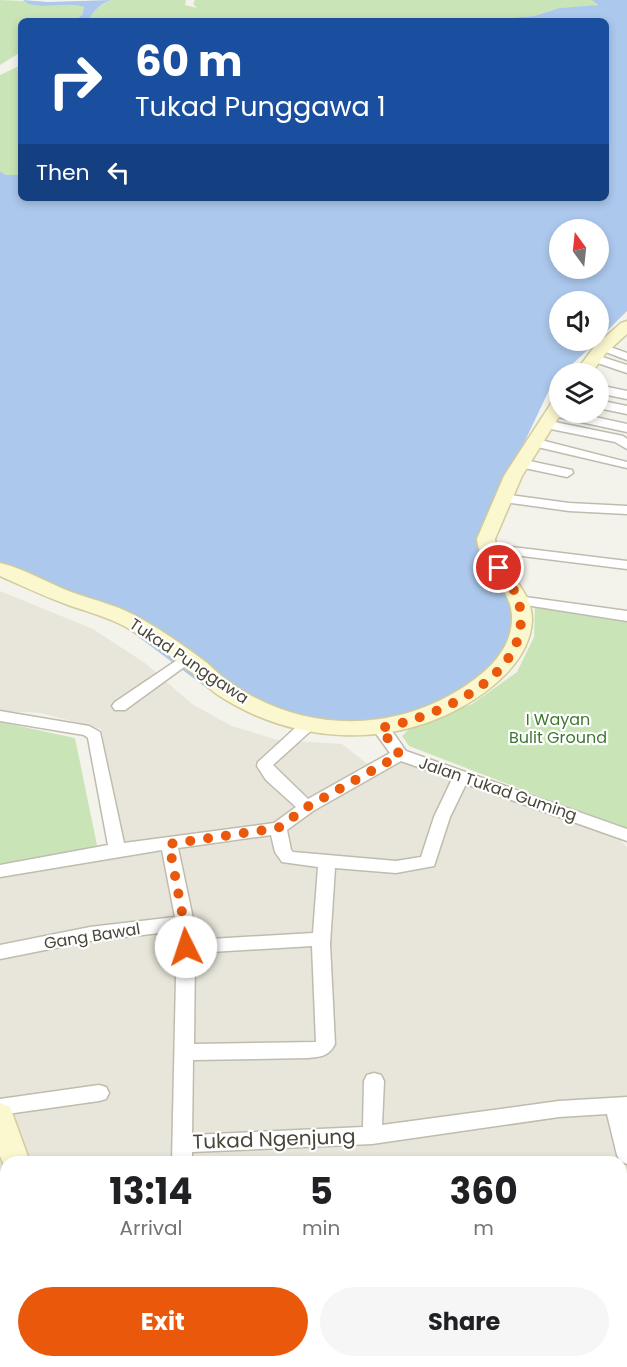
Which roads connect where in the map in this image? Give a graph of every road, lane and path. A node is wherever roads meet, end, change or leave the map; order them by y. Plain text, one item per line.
1 (627, 326) edge
2 (597, 353) junction
3 (590, 363) edge
4 (626, 363) edge
5 (609, 391) edge
6 (627, 395) edge
7 (609, 406) edge
8 (627, 410) edge
9 (549, 418) edge
10 (585, 423) edge
11 (624, 435) edge
12 (533, 442) junction
13 (520, 463) junction
14 (625, 465) dead end
15 (567, 473) dead end
16 (502, 498) junction
17 (627, 510) edge
18 (487, 548) junction
19 (627, 565) edge
20 (0, 569) edge
21 (519, 600) junction
22 (627, 616) edge
23 (186, 659) junction
24 (120, 706) dead end
25 (0, 716) edge
26 (310, 723) junction
27 (380, 728) junction
28 (400, 755) junction
29 (461, 777) junction
30 (307, 807) junction
31 (278, 828) junction
32 (627, 835) edge
33 (169, 844) junction
34 (117, 850) junction
35 (327, 861) junction
36 (0, 871) edge
37 (184, 923) junction
38 (321, 939) junction
39 (186, 947) junction
40 (0, 952) edge
41 (184, 1052) junction
42 (374, 1081) dead end
43 (99, 1093) dead end
44 (621, 1105) edge
45 (0, 1107) edge
46 (0, 1115) edge
47 (372, 1135) junction
48 (182, 1153) edge
49 (627, 1155) edge
50 (14, 1156) edge

1 - 2 street
2 - 3 street
2 - 4 street
5 - 6 street
7 - 8 street
9 - 12 street
10 - 11 street
12 - 13 street
12 - 14 street
13 - 15 street
13 - 16 street
16 - 17 street
16 - 18 street
18 - 19 street
18 - 21 street
20 - 23 street, Tukad Punggawa
21 - 22 street
21 - 27 street, Tukad Punggawa
23 - 24 street
23 - 26 street, Tukad Punggawa
25 - 34 street
26 - 27 street, Tukad Punggawa
26 - 30 street
27 - 28 street, Jalan Tukad Guming
28 - 29 street, Jalan Tukad Guming
28 - 30 street
29 - 32 street, Jalan Tukad Guming
29 - 35 street
30 - 31 street
31 - 33 street
31 - 35 street
33 - 34 street
33 - 37 street, Tukad Ngenjung
34 - 36 street
35 - 38 street
37 - 39 street, Tukad Ngenjung
37 - 40 street, Gang Bawal
38 - 39 street
38 - 41 street
39 - 41 street, Tukad Ngenjung
41 - 48 street, Tukad Ngenjung
42 - 47 street
43 - 45 street
44 - 47 street, Tukad Ngenjung
44 - 49 street
46 - 50 street
47 - 48 street, Tukad Ngenjung

